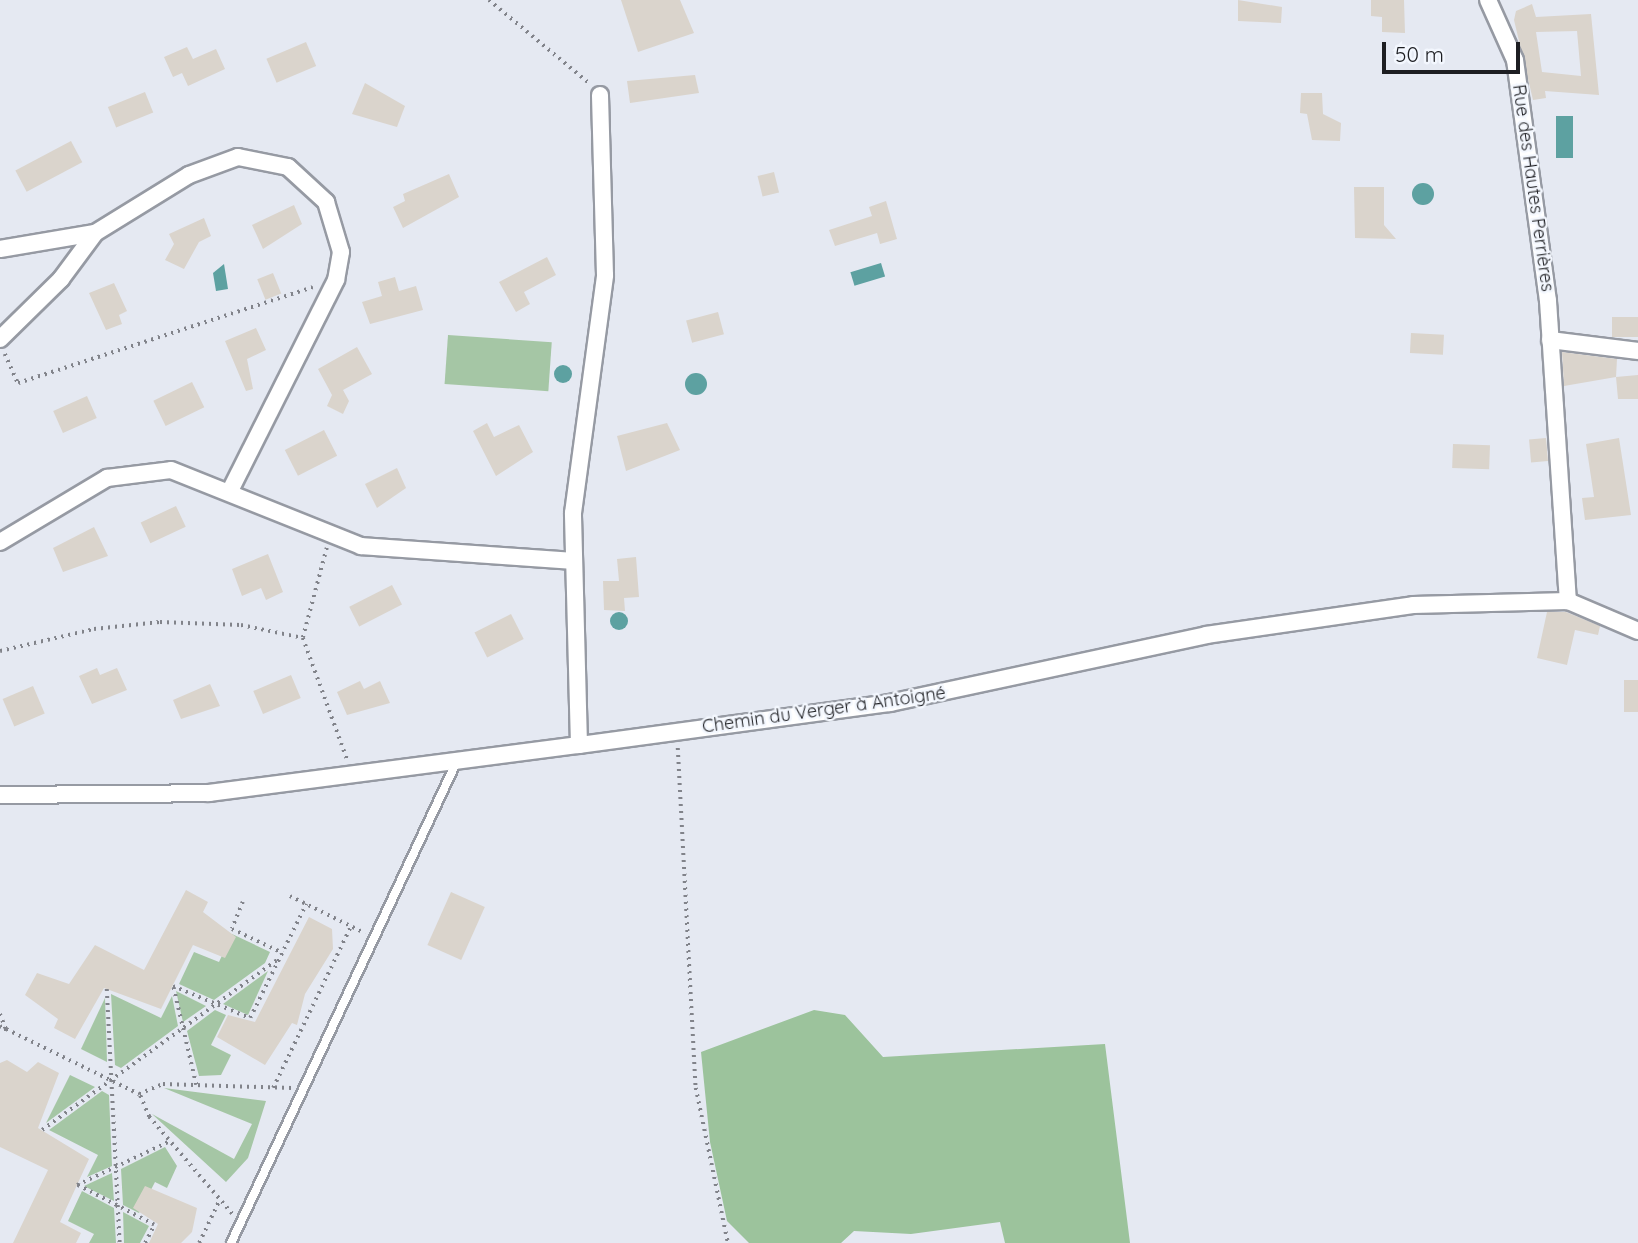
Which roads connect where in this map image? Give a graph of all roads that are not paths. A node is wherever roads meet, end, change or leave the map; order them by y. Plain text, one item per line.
1 (1488, 0) edge
2 (600, 95) road end
3 (95, 233) junction
4 (0, 249) edge
5 (1550, 340) junction
6 (0, 341) edge
7 (1638, 351) edge
8 (230, 491) junction
9 (0, 542) edge
10 (573, 561) junction
11 (1568, 601) junction
12 (1638, 631) edge
13 (579, 745) junction
14 (457, 760) junction
15 (0, 795) edge
16 (231, 1243) edge

1 - 5 street, Rue des Hautes Perrières
2 - 10 street
3 - 4 street
3 - 6 street
3 - 8 street
5 - 7 street
5 - 11 street, Rue des Hautes Perrières
8 - 9 street
8 - 10 street
10 - 13 street
11 - 12 street, Chemin du Verger à Antoigné
11 - 13 street, Chemin du Verger à Antoigné
13 - 14 street, Chemin du Verger à Antoigné
14 - 15 street, Chemin du Verger à Antoigné
14 - 16 lane

